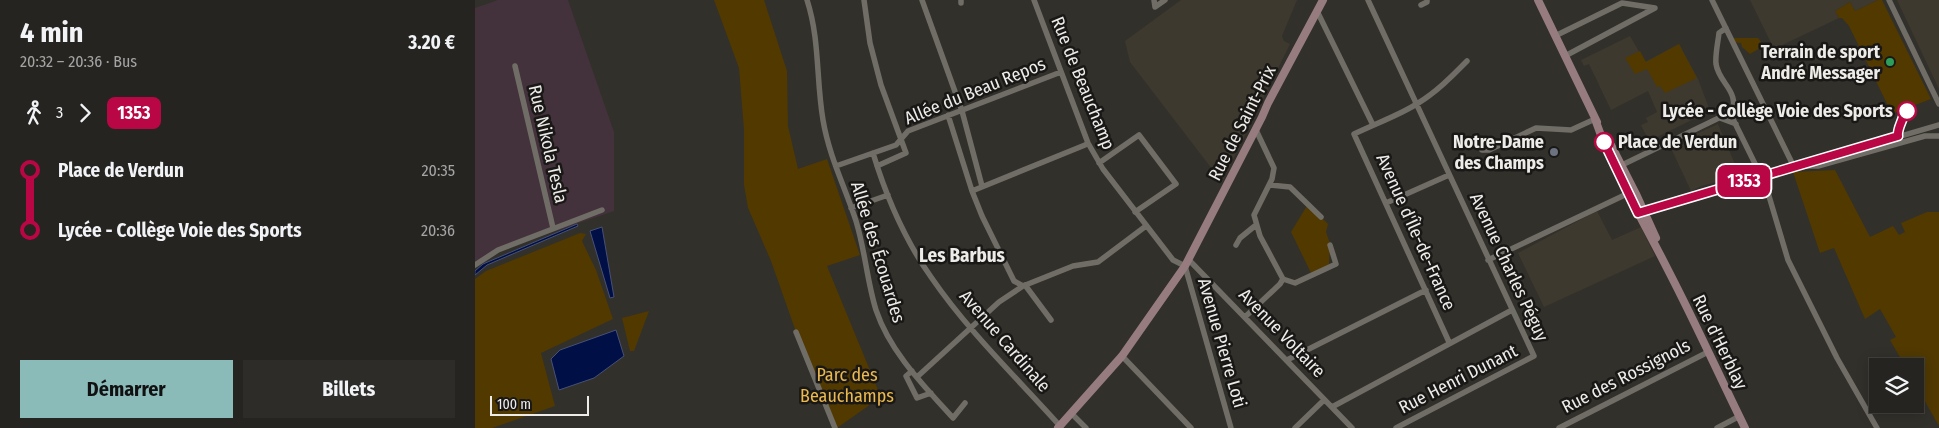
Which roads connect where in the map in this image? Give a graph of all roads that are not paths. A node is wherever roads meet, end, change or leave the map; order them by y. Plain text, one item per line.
1 (864, 0) edge
2 (922, 0) edge
3 (1034, 0) edge
4 (1153, 0) edge
5 (1165, 0) edge
6 (1322, 0) edge
7 (1368, 0) edge
8 (1427, 0) edge
9 (1538, 0) edge
10 (1712, 0) edge
11 (1889, 0) edge
12 (810, 1) edge
13 (1421, 5) dead end
14 (1317, 12) junction
15 (1726, 28) junction
16 (1555, 36) junction
17 (1565, 56) junction
18 (1467, 61) dead end
19 (515, 66) dead end
20 (1061, 72) junction
21 (1416, 104) junction
22 (1939, 104) edge
23 (962, 111) junction
24 (949, 115) junction
25 (1731, 115) junction
26 (1720, 118) junction
27 (1595, 119) junction
28 (1736, 124) junction
29 (1373, 125) junction
30 (1939, 126) edge
31 (1256, 130) junction
32 (1939, 134) edge
33 (901, 138) junction
34 (1088, 143) junction
35 (1482, 150) dead end
36 (873, 153) junction
37 (1099, 163) junction
38 (1622, 165) junction
39 (836, 166) junction
40 (877, 166) junction
41 (1797, 167) junction
42 (1449, 175) junction
43 (1761, 176) junction
44 (1269, 185) junction
45 (982, 186) junction
46 (972, 191) junction
47 (1632, 192) junction
48 (888, 195) junction
49 (1386, 203) junction
50 (851, 208) junction
51 (602, 210) dead end
52 (1135, 212) junction
53 (1641, 212) junction
54 (1321, 217) dead end
55 (1256, 225) junction
56 (1146, 226) junction
57 (553, 228) junction
58 (1236, 245) dead end
59 (1329, 245) dead end
60 (1488, 260) junction
61 (1187, 263) junction
62 (475, 265) edge
63 (1283, 278) junction
64 (1024, 285) junction
65 (1426, 290) junction
66 (1511, 310) junction
67 (1246, 316) junction
68 (1051, 320) dead end
69 (971, 328) junction
70 (796, 332) dead end
71 (1449, 342) junction
72 (1707, 352) junction
73 (1122, 356) junction
74 (1534, 356) joint
75 (1287, 360) junction
76 (912, 371) junction
77 (917, 377) junction
78 (931, 393) junction
79 (1325, 400) junction
80 (965, 403) dead end
81 (1332, 407) junction
82 (1072, 414) junction
83 (1740, 416) junction
84 (1059, 427) edge
85 (835, 428) edge
86 (1086, 428) edge
87 (1191, 428) edge
88 (1231, 428) edge
89 (1295, 428) edge
90 (1352, 428) edge
91 (1396, 428) edge
92 (1559, 428) edge
93 (1717, 428) edge
94 (1745, 428) edge
95 (1877, 428) edge

1 - 33 street
2 - 23 street
3 - 20 street, Rue de Beauchamp
4 - 5 street
6 - 14 main road, Rue de Saint-Prix
7 - 21 street, Avenue Charles Péguy
8 - 13 street
9 - 16 main road, Rue d'Herblay
10 - 15 street
11 - 22 street
12 - 39 street, Allée des Écouardes
14 - 29 street
14 - 31 main road, Rue de Saint-Prix
15 - 25 street
15 - 41 street
16 - 17 main road, Rue d'Herblay
16 - 17 street
17 - 27 main road, Rue d'Herblay
18 - 21 street
19 - 57 street, Rue Nikola Tesla
20 - 23 street, Allée du Beau Repos
20 - 34 street, Rue de Beauchamp
21 - 29 street
21 - 42 street, Avenue Charles Péguy
23 - 24 street, Allée du Beau Repos
23 - 45 street
24 - 33 street, Allée du Beau Repos
24 - 46 street
25 - 26 street
25 - 28 street
26 - 28 street
26 - 38 street
27 - 35 street
27 - 38 main road, Rue d'Herblay
27 - 47 main road, Rue d'Herblay
28 - 43 street
29 - 49 street, Avenue d'Île-de-France
30 - 32 street
30 - 41 street
31 - 44 street
31 - 61 main road, Rue de Saint-Prix
32 - 41 street
33 - 36 street, Allée du Beau Repos
33 - 40 street
34 - 37 street, Rue de Beauchamp
34 - 45 street
36 - 39 street, Allée du Beau Repos
36 - 40 street, Avenue Cardinale
37 - 52 street, Rue de Beauchamp
37 - 52 street
38 - 47 main road, Rue d'Herblay
39 - 50 street, Allée des Écouardes
40 - 48 street, Avenue Cardinale
41 - 43 street
42 - 49 street
42 - 60 street, Avenue Charles Péguy
43 - 53 street
43 - 95 street
44 - 54 street
44 - 55 street
45 - 46 street
46 - 64 street
47 - 53 main road, Rue d'Herblay
47 - 60 street
48 - 50 street
48 - 69 street, Avenue Cardinale
49 - 65 street, Avenue d'Île-de-France
50 - 76 street, Allée des Écouardes
51 - 57 street
52 - 56 street, Rue de Beauchamp
53 - 72 main road, Rue d'Herblay
55 - 58 street
55 - 63 street
56 - 61 street, Rue de Beauchamp
56 - 64 street
57 - 62 street
59 - 63 street
60 - 66 street, Avenue Charles Péguy
61 - 67 street, Avenue Voltaire
61 - 73 main road, Rue de Saint-Prix
61 - 88 street, Avenue Pierre Loti
63 - 67 street
64 - 68 street
64 - 69 street
65 - 71 street, Avenue d'Île-de-France
65 - 75 street
66 - 71 street
66 - 74 street, Avenue Charles Péguy
67 - 75 street, Avenue Voltaire
69 - 77 street
69 - 84 street, Avenue Cardinale
70 - 85 street
71 - 81 street
72 - 83 main road, Rue d'Herblay
72 - 92 street, Rue des Rossignols
73 - 82 main road, Rue de Saint-Prix
73 - 87 street
74 - 91 street, Rue Henri Dunant
75 - 79 street, Avenue Voltaire
76 - 77 street, Allée des Écouardes
76 - 78 street
77 - 78 street, Allée des Écouardes
78 - 80 street, Allée des Écouardes
79 - 81 street, Avenue Voltaire
79 - 89 street
81 - 90 street, Avenue Voltaire
82 - 84 main road, Rue de Saint-Prix
82 - 86 street
83 - 93 street
83 - 94 main road, Rue d'Herblay

